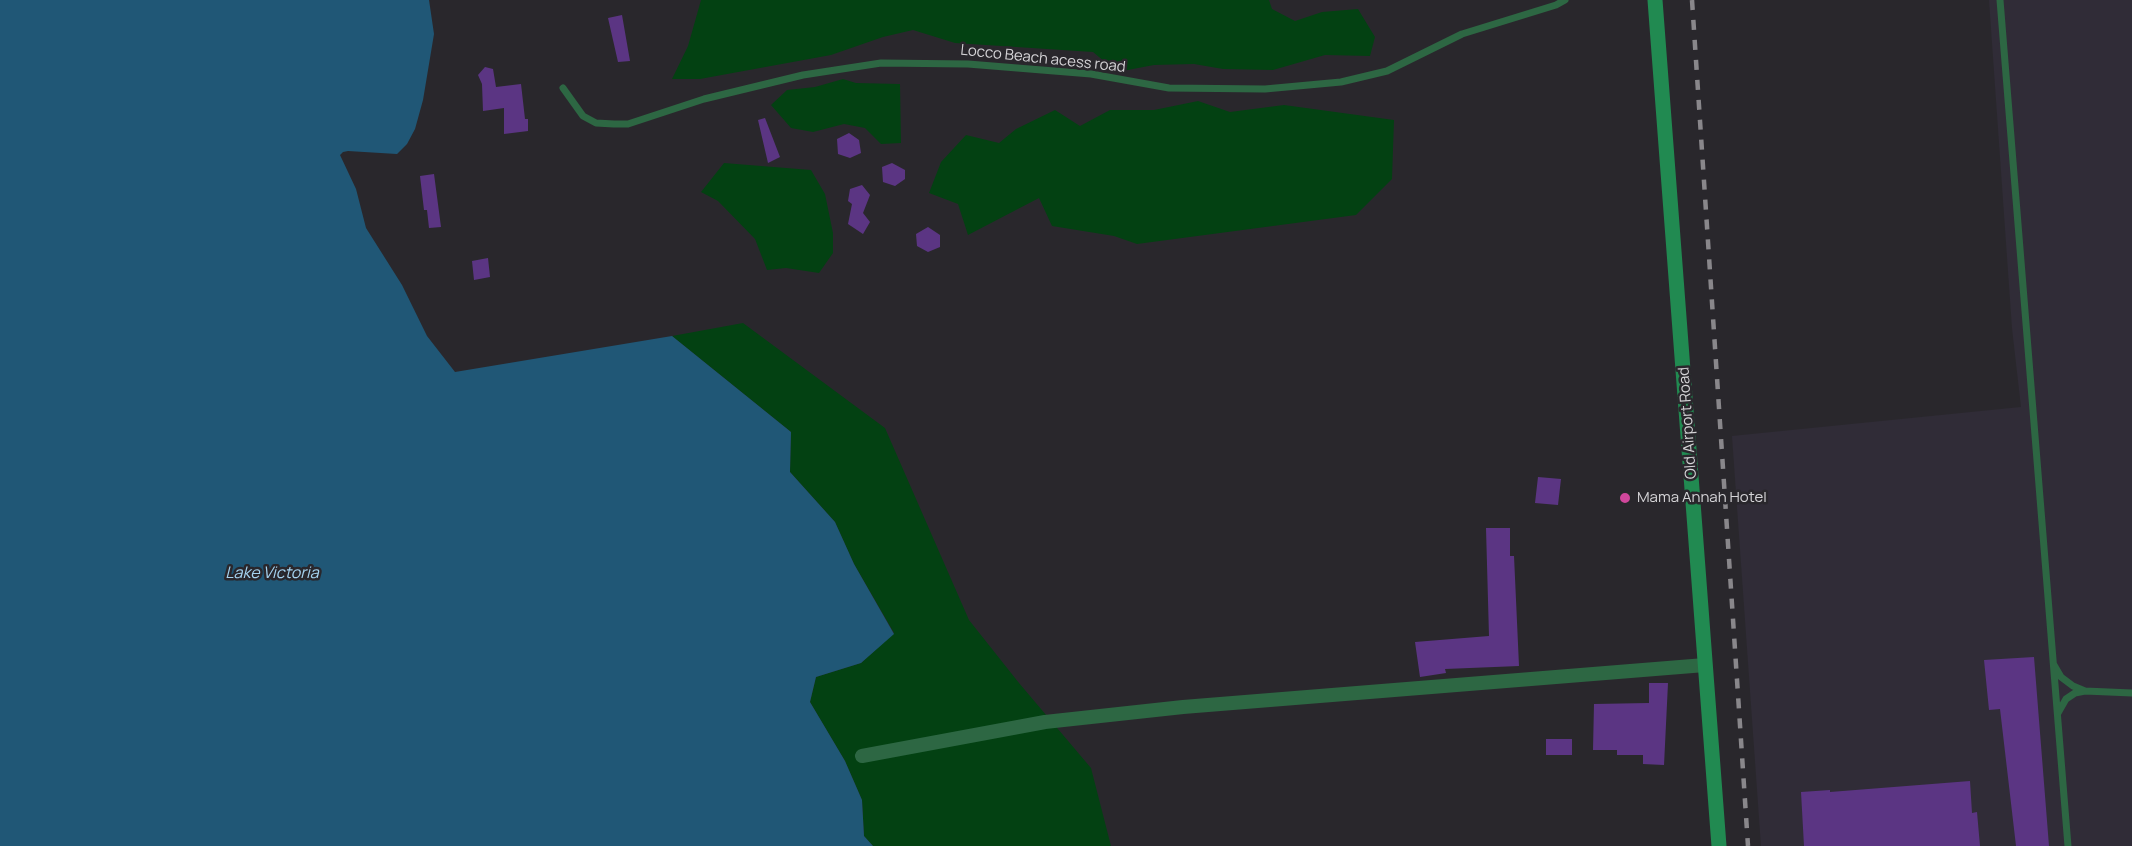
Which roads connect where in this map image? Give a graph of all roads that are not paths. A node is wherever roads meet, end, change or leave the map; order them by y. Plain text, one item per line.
1 (1564, 0) edge
2 (1656, 0) edge
3 (2000, 0) edge
4 (563, 88) dead end
5 (2053, 663) junction
6 (1706, 665) junction
7 (2085, 691) junction
8 (2132, 693) edge
9 (2057, 715) junction
10 (862, 756) dead end
11 (1719, 846) edge
12 (2067, 846) edge

1 - 4 lane, Locco Beach acess road
2 - 6 main road, Old Airport Road
3 - 5 lane
5 - 7 lane
5 - 9 lane
6 - 10 street
6 - 11 main road, Old Airport Road
7 - 8 lane
7 - 9 lane
9 - 12 lane

